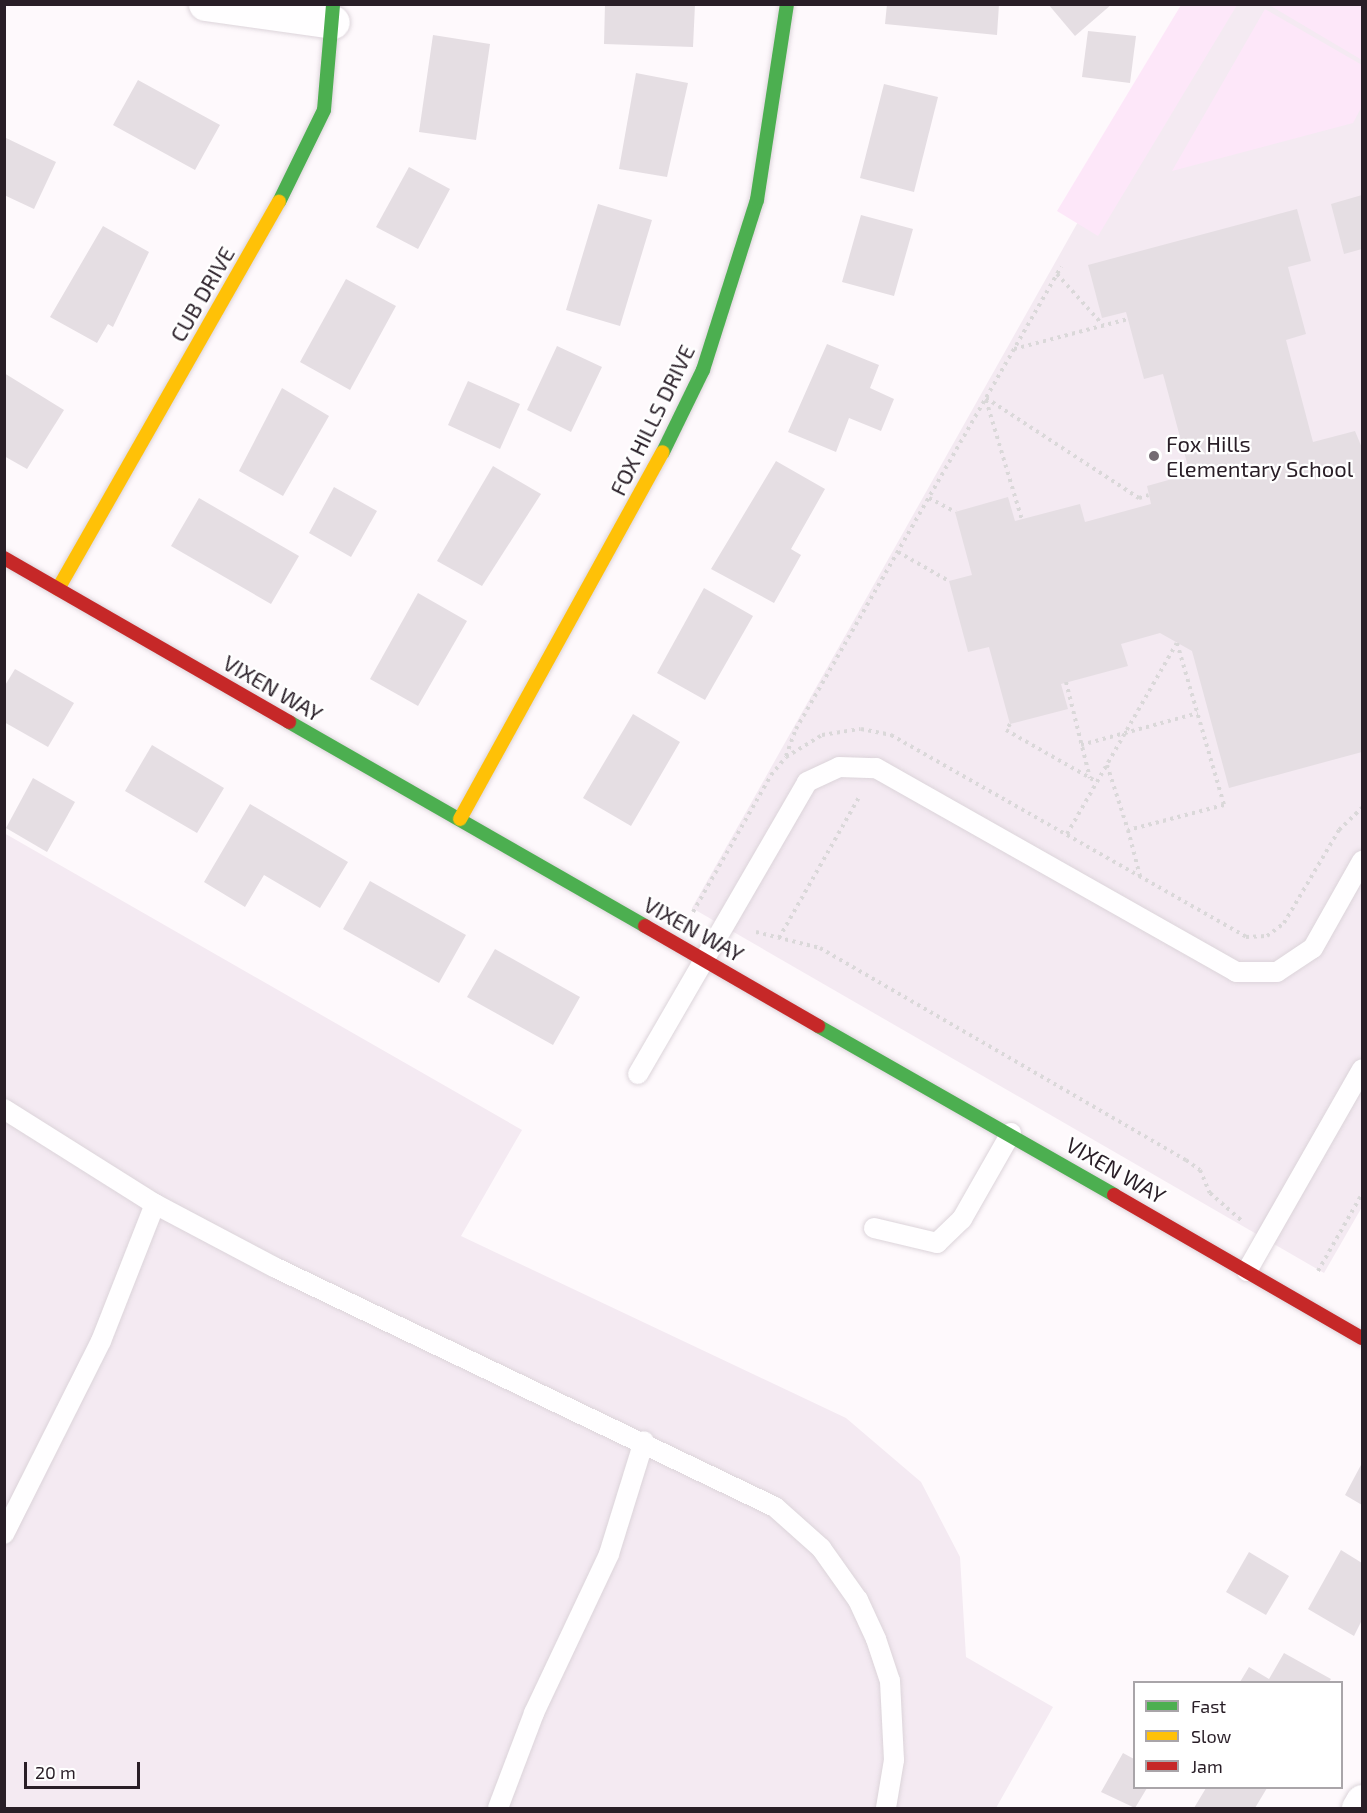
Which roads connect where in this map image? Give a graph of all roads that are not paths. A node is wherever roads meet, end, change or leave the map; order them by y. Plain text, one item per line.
1 (205, 4) edge
2 (787, 4) edge
3 (333, 13) edge
4 (4, 558) edge
5 (58, 589) junction
6 (460, 819) junction
7 (1362, 861) edge
8 (705, 959) junction
9 (1362, 1069) edge
10 (638, 1074) dead end
11 (4, 1109) edge
12 (1011, 1133) junction
13 (155, 1204) junction
14 (874, 1228) dead end
15 (1247, 1271) junction
16 (1362, 1338) edge
17 (644, 1441) junction
18 (4, 1534) edge
19 (1362, 1801) edge
20 (498, 1809) edge
21 (886, 1809) edge
22 (1358, 1809) edge

1 - 3 street
2 - 6 street, FOX HILLS DRIVE
3 - 5 street, CUB DRIVE
4 - 5 street, VIXEN WAY
5 - 6 street, VIXEN WAY
6 - 8 street, VIXEN WAY
7 - 8 lane
8 - 10 lane
8 - 12 street, VIXEN WAY
9 - 15 lane
11 - 13 lane
12 - 14 lane
12 - 15 street, VIXEN WAY
13 - 17 lane
13 - 18 lane
15 - 16 street, VIXEN WAY
17 - 20 lane
17 - 21 lane
19 - 22 street

